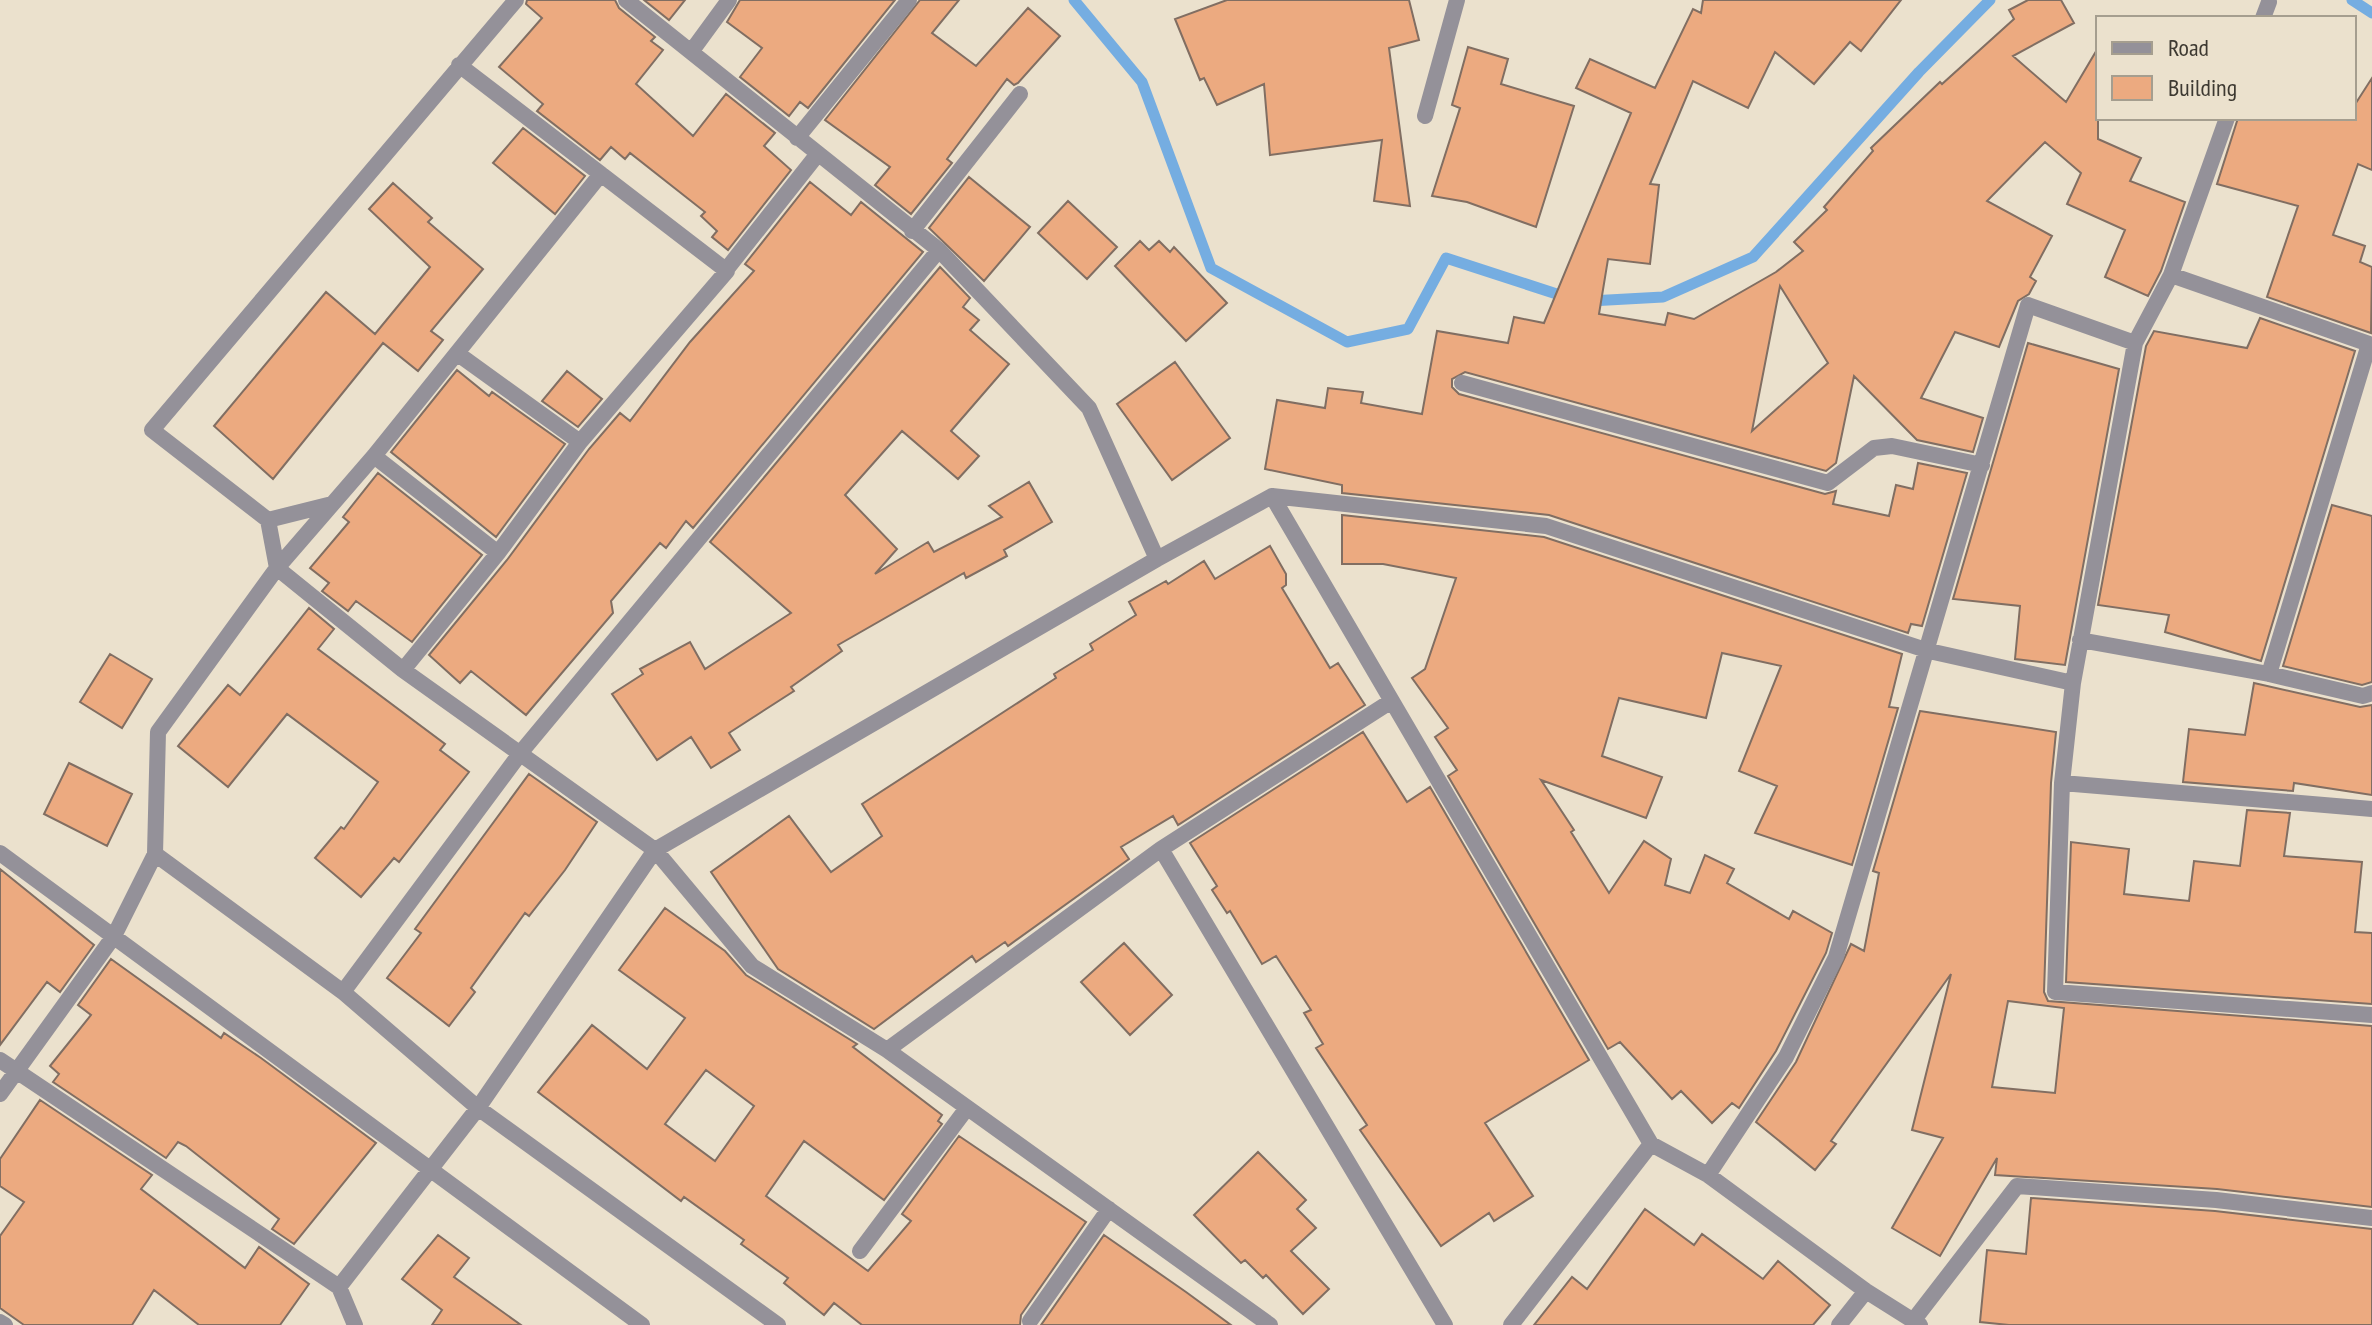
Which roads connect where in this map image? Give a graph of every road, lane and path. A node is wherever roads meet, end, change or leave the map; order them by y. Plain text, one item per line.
1 (516, 0) edge
2 (626, 0) edge
3 (729, 0) edge
4 (909, 0) edge
5 (1457, 0) edge
6 (691, 52) junction
7 (459, 65) junction
8 (1020, 94) dead end
9 (1425, 116) dead end
10 (2226, 120) edge
11 (797, 138) junction
12 (817, 155) junction
13 (601, 174) junction
14 (912, 231) junction
15 (939, 250) junction
16 (726, 270) junction
17 (2171, 275) junction
18 (2135, 343) junction
19 (2370, 344) edge
20 (458, 354) junction
21 (1462, 383) dead end
22 (580, 442) junction
23 (374, 456) junction
24 (1982, 465) junction
25 (1272, 496) junction
26 (332, 504) junction
27 (268, 520) junction
28 (498, 553) junction
29 (1157, 559) junction
30 (277, 568) junction
31 (2080, 640) junction
32 (1929, 651) junction
33 (403, 670) junction
34 (2269, 674) junction
35 (2073, 683) junction
36 (2372, 693) edge
37 (1390, 702) junction
38 (522, 751) junction
39 (2062, 783) junction
40 (2372, 809) edge
41 (1161, 849) junction
42 (655, 850) junction
43 (0, 853) edge
44 (155, 854) junction
45 (114, 936) junction
46 (343, 992) junction
47 (2372, 1015) edge
48 (887, 1050) junction
49 (0, 1060) edge
50 (17, 1072) junction
51 (0, 1094) edge
52 (478, 1108) junction
53 (967, 1108) junction
54 (1651, 1144) junction
55 (431, 1170) junction
56 (1708, 1175) junction
57 (1109, 1209) junction
58 (2372, 1218) edge
59 (860, 1251) dead end
60 (339, 1287) junction
61 (1866, 1291) junction
62 (1030, 1321) dead end
63 (1916, 1323) edge
64 (1266, 1324) edge
65 (355, 1325) edge
66 (642, 1325) edge
67 (778, 1325) edge
68 (1445, 1325) edge
69 (1511, 1325) edge
70 (1839, 1325) edge

1 - 7 street
2 - 6 street
3 - 6 street
4 - 11 street
5 - 9 street
6 - 11 street
7 - 13 street
7 - 27 street
8 - 14 street
10 - 17 street
11 - 12 street
12 - 14 street
12 - 16 street
13 - 16 street
13 - 20 street
14 - 15 street
15 - 29 street
15 - 38 street
16 - 22 street
17 - 18 street
17 - 19 street
18 - 24 street
18 - 31 street
19 - 34 street
20 - 22 street
20 - 23 street
21 - 24 street
22 - 28 street
23 - 26 street
23 - 28 street
24 - 32 street
25 - 29 street
25 - 32 street
25 - 37 street
26 - 27 street
26 - 30 street
27 - 30 street
28 - 33 street
29 - 42 street
30 - 33 street
30 - 44 street
31 - 34 street
31 - 35 street
32 - 35 street
32 - 56 street
33 - 38 street
34 - 36 street
35 - 39 street
37 - 41 street
37 - 54 street
38 - 42 street
38 - 46 street
39 - 40 street
39 - 47 street
41 - 48 street
41 - 68 street
42 - 48 street
42 - 52 street
43 - 45 street
44 - 45 street
44 - 46 street
45 - 50 street
45 - 55 street
46 - 52 street
48 - 53 street
49 - 50 street
50 - 51 street
50 - 60 street
52 - 55 street
52 - 67 street
53 - 57 street
53 - 59 street
54 - 56 street
54 - 69 street
55 - 60 street
55 - 66 street
56 - 61 street
57 - 62 street
57 - 64 street
58 - 63 street
60 - 65 street
61 - 63 street
61 - 70 street

